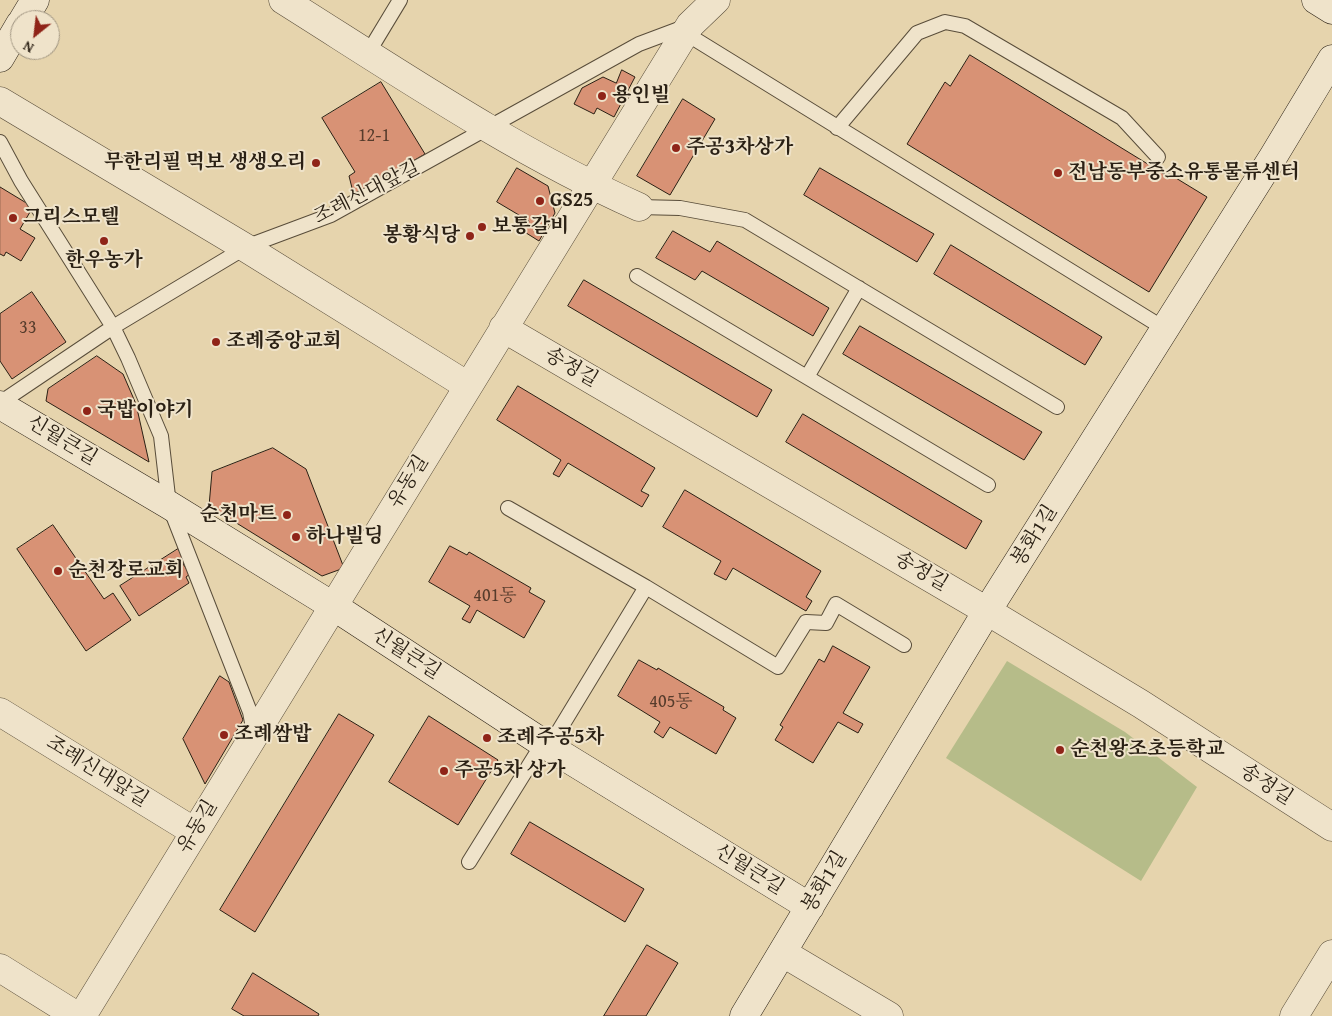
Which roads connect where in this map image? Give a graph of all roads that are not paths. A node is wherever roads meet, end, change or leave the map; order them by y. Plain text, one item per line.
1 (283, 0) edge
2 (400, 0) edge
3 (1316, 0) edge
4 (712, 1) edge
5 (1332, 10) edge
6 (687, 29) junction
7 (10, 41) edge
8 (368, 53) junction
9 (0, 58) edge
10 (1332, 59) edge
11 (0, 101) edge
12 (488, 128) junction
13 (837, 128) junction
14 (0, 142) edge
15 (1158, 157) dead end
16 (591, 186) junction
17 (639, 208) joint
18 (246, 248) junction
19 (637, 276) dead end
20 (859, 288) junction
21 (113, 327) junction
22 (504, 328) junction
23 (1165, 329) junction
24 (807, 377) junction
25 (468, 386) junction
26 (0, 404) edge
27 (1058, 407) dead end
28 (988, 485) dead end
29 (169, 505) junction
30 (508, 508) dead end
31 (646, 587) junction
32 (333, 606) junction
33 (987, 611) junction
34 (904, 644) dead end
35 (0, 712) edge
36 (254, 735) junction
37 (546, 745) junction
38 (1332, 828) edge
39 (195, 832) junction
40 (469, 862) dead end
41 (810, 907) junction
42 (783, 953) junction
43 (1332, 954) edge
44 (0, 968) edge
45 (851, 1006) edge
46 (77, 1016) edge
47 (82, 1016) edge
48 (744, 1016) edge
49 (889, 1016) edge
50 (1294, 1016) edge

1 - 8 street
2 - 8 lane
3 - 5 street
4 - 6 street, 유동길
6 - 12 lane, 조례신대앞길
6 - 13 lane
6 - 16 street, 유동길
7 - 9 street
8 - 12 street
10 - 23 street, 봉화1길
11 - 18 street
12 - 16 street
12 - 18 lane, 조례신대앞길
13 - 15 lane
13 - 23 lane
14 - 21 lane
16 - 17 street
16 - 22 street, 유동길
17 - 20 lane
18 - 21 lane, 조례신대앞길
18 - 25 street
19 - 24 lane
20 - 24 lane
20 - 27 lane
21 - 26 lane, 조례신대앞길
21 - 29 lane
22 - 25 street, 유동길
22 - 33 street, 송정길
23 - 33 street, 봉화1길
24 - 28 lane
25 - 32 street, 유동길
26 - 29 street, 신월큰길
29 - 32 street, 신월큰길
29 - 36 lane
30 - 31 lane
31 - 34 lane
31 - 37 lane
32 - 36 street, 유동길
32 - 37 street, 신월큰길
33 - 38 street, 송정길
33 - 41 street, 봉화1길
35 - 39 street, 조례신대앞길
36 - 39 street, 유동길
37 - 40 lane
37 - 41 street, 신월큰길
39 - 47 street, 유동길
41 - 42 street, 봉화1길
42 - 45 street
42 - 48 street, 봉화1길
43 - 50 street
44 - 46 street
45 - 49 street

